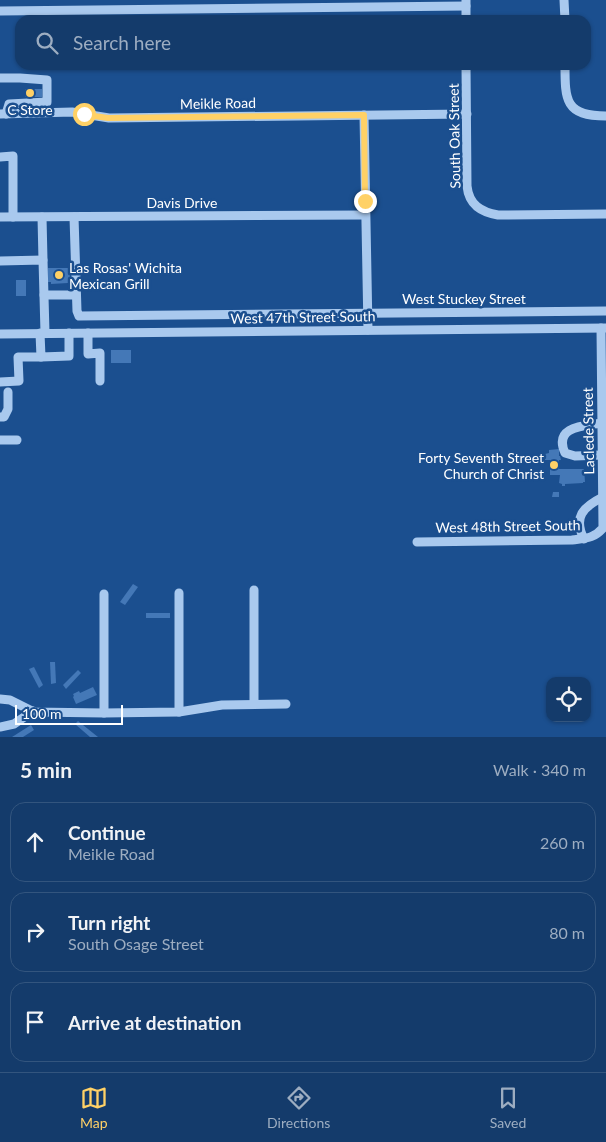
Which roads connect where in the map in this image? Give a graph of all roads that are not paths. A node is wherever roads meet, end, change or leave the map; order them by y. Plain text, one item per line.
1 (26, 0) edge
2 (564, 0) edge
3 (466, 3) edge
4 (102, 5) edge
5 (0, 10) edge
6 (26, 10) junction
7 (565, 15) edge
8 (466, 70) edge
9 (565, 70) edge
10 (0, 78) edge
11 (3, 114) edge
12 (466, 114) junction
13 (364, 115) junction
14 (606, 116) edge
15 (0, 157) edge
16 (606, 214) edge
17 (365, 215) junction
18 (13, 217) junction
19 (42, 217) junction
20 (74, 217) junction
21 (0, 218) edge
22 (43, 260) junction
23 (0, 261) edge
24 (44, 295) junction
25 (76, 295) junction
26 (606, 311) edge
27 (367, 313) junction
28 (603, 328) edge
29 (368, 330) junction
30 (42, 333) junction
31 (69, 333) junction
32 (88, 333) junction
33 (0, 334) edge
34 (41, 357) junction
35 (100, 381) dead end
36 (0, 382) edge
37 (8, 392) dead end
38 (0, 417) edge
39 (602, 423) junction
40 (0, 440) edge
41 (17, 440) dead end
42 (602, 455) junction
43 (603, 497) junction
44 (598, 533) joint
45 (584, 538) junction
46 (417, 542) dead end
47 (254, 590) dead end
48 (180, 593) dead end
49 (104, 594) dead end
50 (0, 699) edge
51 (254, 704) junction
52 (286, 704) dead end
53 (32, 711) junction
54 (179, 712) junction
55 (104, 713) junction
56 (0, 727) edge

1 - 6 street
2 - 7 street
3 - 4 street
4 - 6 street
5 - 6 street
8 - 12 street, South Oak Street
9 - 14 street
10 - 11 street
11 - 13 street, Meikle Road
12 - 13 street, Meikle Road
12 - 16 street, South Oak Street
13 - 17 street
15 - 18 street
17 - 20 street, Davis Drive
17 - 27 street
18 - 19 street, Davis Drive
18 - 21 street, Davis Drive
19 - 20 street, Davis Drive
19 - 22 street
20 - 25 street
22 - 23 street
22 - 24 street
24 - 25 street
24 - 30 street
25 - 27 street, West Stuckey Street
26 - 27 street, West Stuckey Street
27 - 29 street
28 - 29 street, West 47th Street South
28 - 39 street, Laclede Street
29 - 32 street, West 47th Street South
30 - 31 street, West 47th Street South
30 - 33 street, West 47th Street South
30 - 34 street
31 - 32 street, West 47th Street South
31 - 34 street
32 - 35 street
34 - 36 street
37 - 38 street
39 - 42 street, Laclede Street
39 - 42 street
40 - 41 street
42 - 43 street, Laclede Street
43 - 44 street, Laclede Street
43 - 45 street
44 - 45 street, West 48th Street South
45 - 46 street, West 48th Street South
47 - 51 street
48 - 54 street
49 - 55 street
50 - 53 street
51 - 52 street
51 - 54 street
53 - 55 street
53 - 56 street
54 - 55 street

